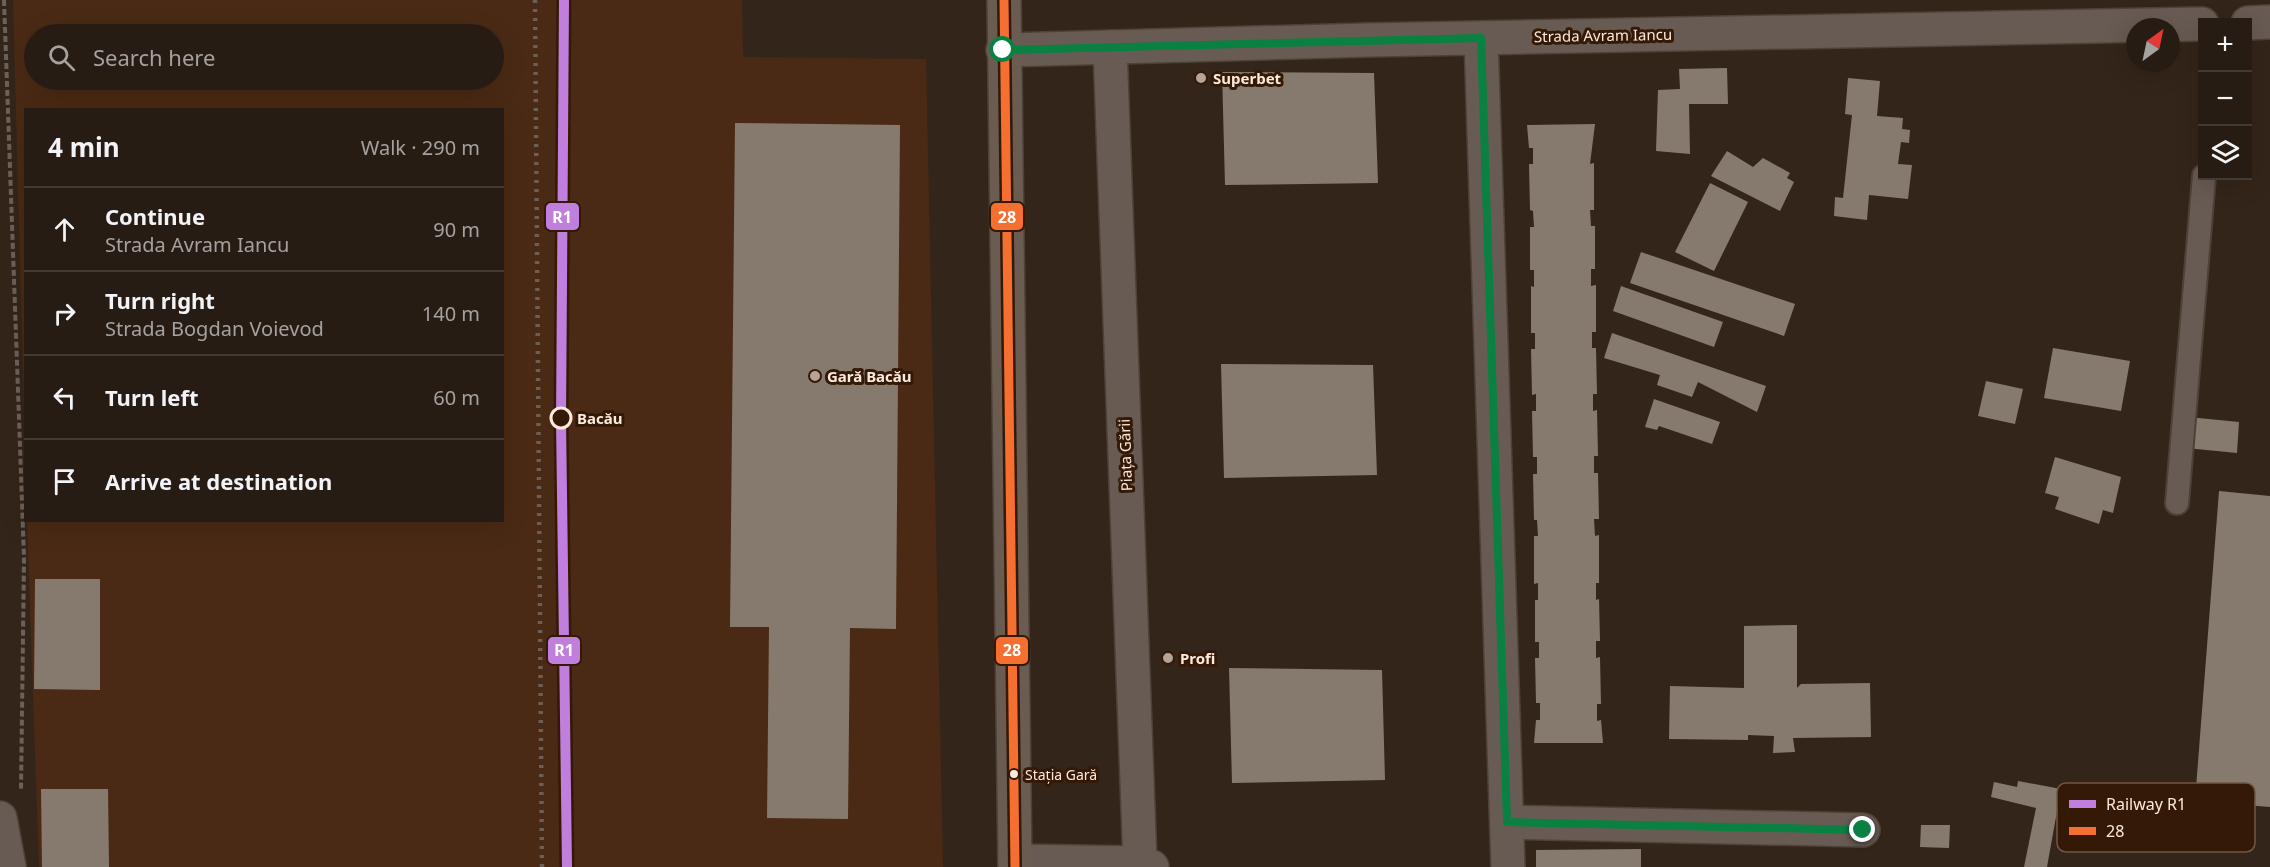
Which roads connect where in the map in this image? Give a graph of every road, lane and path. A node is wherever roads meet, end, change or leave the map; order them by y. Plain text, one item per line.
1 (4, 0) edge
2 (1004, 0) edge
3 (2270, 22) edge
4 (2252, 23) edge
5 (2198, 24) edge
6 (1481, 38) junction
7 (1110, 47) junction
8 (1003, 50) junction
9 (2204, 180) edge
10 (2177, 503) dead end
11 (21, 792) dead end
12 (0, 818) edge
13 (1507, 822) junction
14 (1863, 830) dead end
15 (1015, 864) edge
16 (1146, 865) edge
17 (9, 867) edge
18 (1508, 867) edge

1 - 11 path
2 - 8 main road
3 - 4 street
5 - 6 street, Strada Avram Iancu
6 - 7 street, Strada Avram Iancu
6 - 13 street
7 - 8 street, Strada Avram Iancu
7 - 16 street, Piața Gării
8 - 15 main road
9 - 10 lane
12 - 17 street
13 - 14 street
13 - 18 street
15 - 16 street

